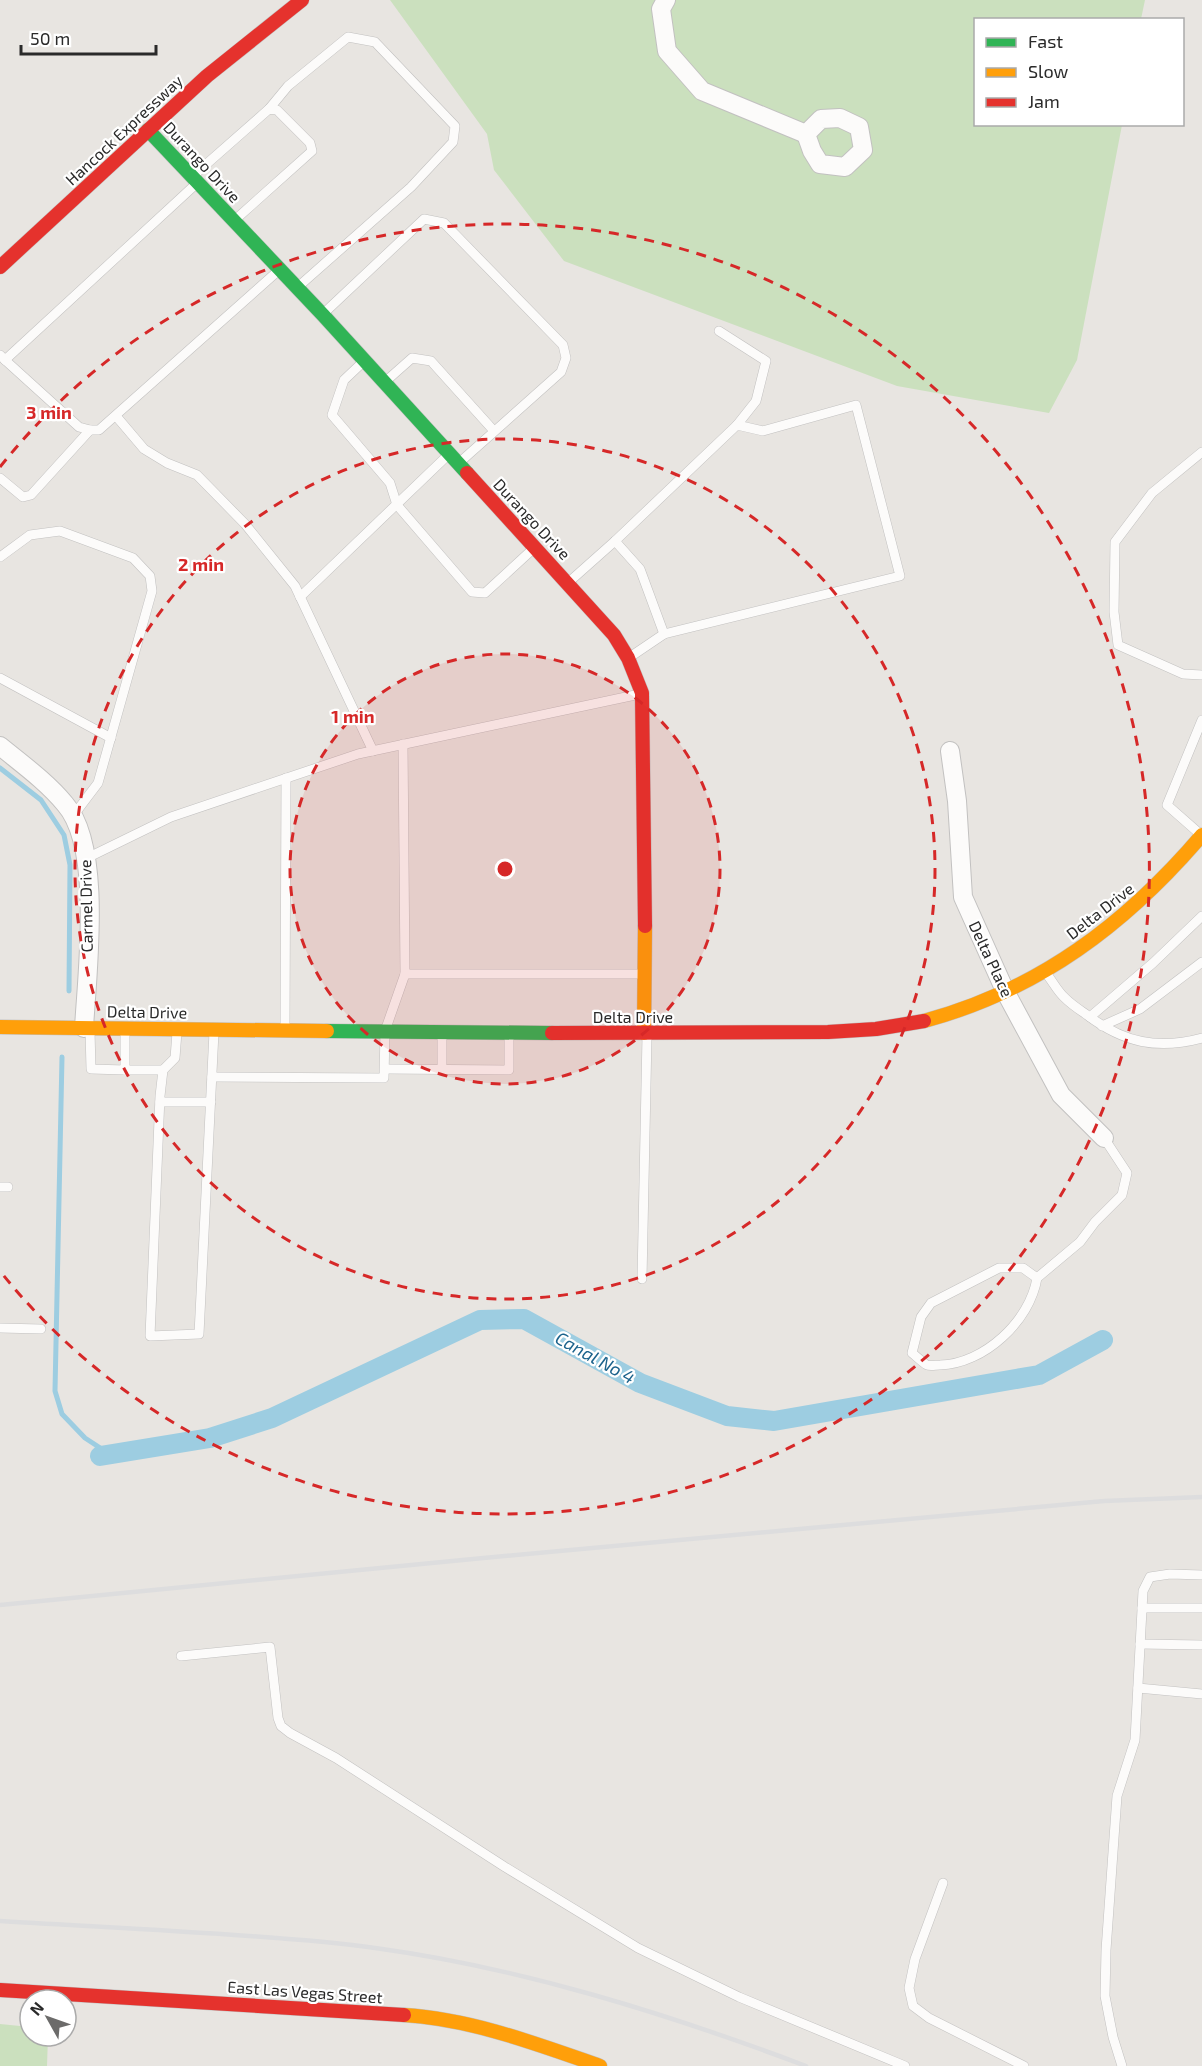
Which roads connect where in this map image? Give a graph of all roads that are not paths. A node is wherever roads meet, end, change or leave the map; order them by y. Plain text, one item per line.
1 (302, 0) edge
2 (666, 0) edge
3 (269, 109) junction
4 (148, 130) junction
5 (806, 134) dead end
6 (195, 179) junction
7 (234, 220) junction
8 (0, 267) edge
9 (280, 269) junction
10 (297, 288) junction
11 (323, 315) junction
12 (719, 331) dead end
13 (3, 358) edge
14 (364, 361) junction
15 (384, 383) junction
16 (116, 416) junction
17 (737, 425) junction
18 (90, 430) junction
19 (494, 431) junction
20 (1202, 452) edge
21 (454, 459) junction
22 (0, 478) edge
23 (397, 505) junction
24 (615, 541) junction
25 (536, 546) junction
26 (0, 557) edge
27 (568, 582) junction
28 (300, 597) junction
29 (664, 634) junction
30 (628, 658) junction
31 (1202, 675) edge
32 (0, 678) edge
33 (642, 693) junction
34 (1202, 720) edge
35 (111, 738) junction
36 (403, 744) junction
37 (0, 746) edge
38 (373, 751) junction
39 (950, 751) dead end
40 (286, 778) junction
41 (73, 816) junction
42 (1202, 835) edge
43 (87, 858) junction
44 (1202, 916) edge
45 (1202, 962) edge
46 (1045, 971) junction
47 (405, 974) junction
48 (646, 974) junction
49 (1006, 993) junction
50 (1090, 1017) junction
51 (1102, 1026) junction
52 (0, 1028) edge
53 (87, 1028) junction
54 (125, 1029) junction
55 (177, 1029) junction
56 (214, 1030) junction
57 (285, 1030) junction
58 (385, 1031) junction
59 (442, 1032) junction
60 (509, 1032) junction
61 (646, 1034) junction
62 (1202, 1038) edge
63 (385, 1069) junction
64 (442, 1069) junction
65 (125, 1070) junction
66 (163, 1070) junction
67 (212, 1077) junction
68 (160, 1102) junction
69 (211, 1102) junction
70 (1104, 1138) joint
71 (1037, 1278) junction
72 (642, 1280) dead end
73 (0, 1328) edge
74 (41, 1329) dead end
75 (1202, 1575) edge
76 (1142, 1608) junction
77 (1202, 1608) edge
78 (1140, 1644) junction
79 (1202, 1645) edge
80 (181, 1656) dead end
81 (1138, 1688) junction
82 (1202, 1694) edge
83 (943, 1883) dead end
84 (0, 1990) edge
85 (600, 2066) edge
86 (905, 2066) edge
87 (1024, 2066) edge
88 (1122, 2066) edge

1 - 4 street, Hancock Expressway
2 - 5 street
3 - 6 lane
3 - 7 lane
3 - 10 lane
4 - 6 street, Durango Drive
4 - 8 street, Hancock Expressway
6 - 7 street, Durango Drive
6 - 13 lane
7 - 9 street, Durango Drive
9 - 10 street, Durango Drive
9 - 16 lane
10 - 11 street, Durango Drive
11 - 14 street, Durango Drive
11 - 19 lane
12 - 17 lane
13 - 18 lane
14 - 15 street, Durango Drive
14 - 23 lane
15 - 19 lane
15 - 21 street, Durango Drive
16 - 18 lane
16 - 28 lane
17 - 24 lane
17 - 29 lane
18 - 22 lane
19 - 21 lane
20 - 31 lane
21 - 23 lane
21 - 25 street, Durango Drive
23 - 25 lane
23 - 28 lane
24 - 27 lane
24 - 29 lane
25 - 27 street, Durango Drive
26 - 35 lane
27 - 30 street, Durango Drive
28 - 38 lane
29 - 30 lane
30 - 33 street, Durango Drive
32 - 35 lane
33 - 36 lane
33 - 48 street, Durango Drive
34 - 42 lane
35 - 41 lane
36 - 38 lane
36 - 47 lane
37 - 41 street, Carmel Drive
38 - 40 lane
39 - 49 street, Delta Place
40 - 43 lane
40 - 57 lane
41 - 43 street, Carmel Drive
42 - 46 street, Delta Drive
43 - 53 street, Carmel Drive
44 - 50 lane
45 - 51 lane
46 - 49 street, Delta Drive
46 - 50 lane
47 - 48 lane
47 - 58 lane
48 - 61 street, Durango Drive
49 - 61 street, Delta Drive
49 - 70 street, Delta Place
50 - 51 lane
51 - 62 lane
52 - 53 street, Delta Drive
53 - 54 street, Delta Drive
53 - 65 lane
54 - 55 street, Delta Drive
54 - 65 lane
55 - 56 street, Delta Drive
55 - 66 lane
56 - 57 street, Delta Drive
56 - 67 lane
57 - 58 street, Delta Drive
58 - 59 street, Delta Drive
58 - 63 lane
59 - 60 street, Delta Drive
59 - 64 lane
60 - 61 street, Delta Drive
60 - 64 lane
61 - 72 lane
63 - 64 lane
63 - 67 lane
65 - 66 lane
66 - 68 lane
67 - 69 lane
68 - 69 lane
68 - 69 lane
70 - 71 lane
71 - 71 lane
73 - 74 lane
75 - 76 lane
76 - 77 lane
76 - 78 lane
78 - 79 lane
78 - 81 lane
80 - 86 lane
81 - 82 lane
81 - 88 lane
83 - 87 lane
84 - 85 street, East Las Vegas Street

